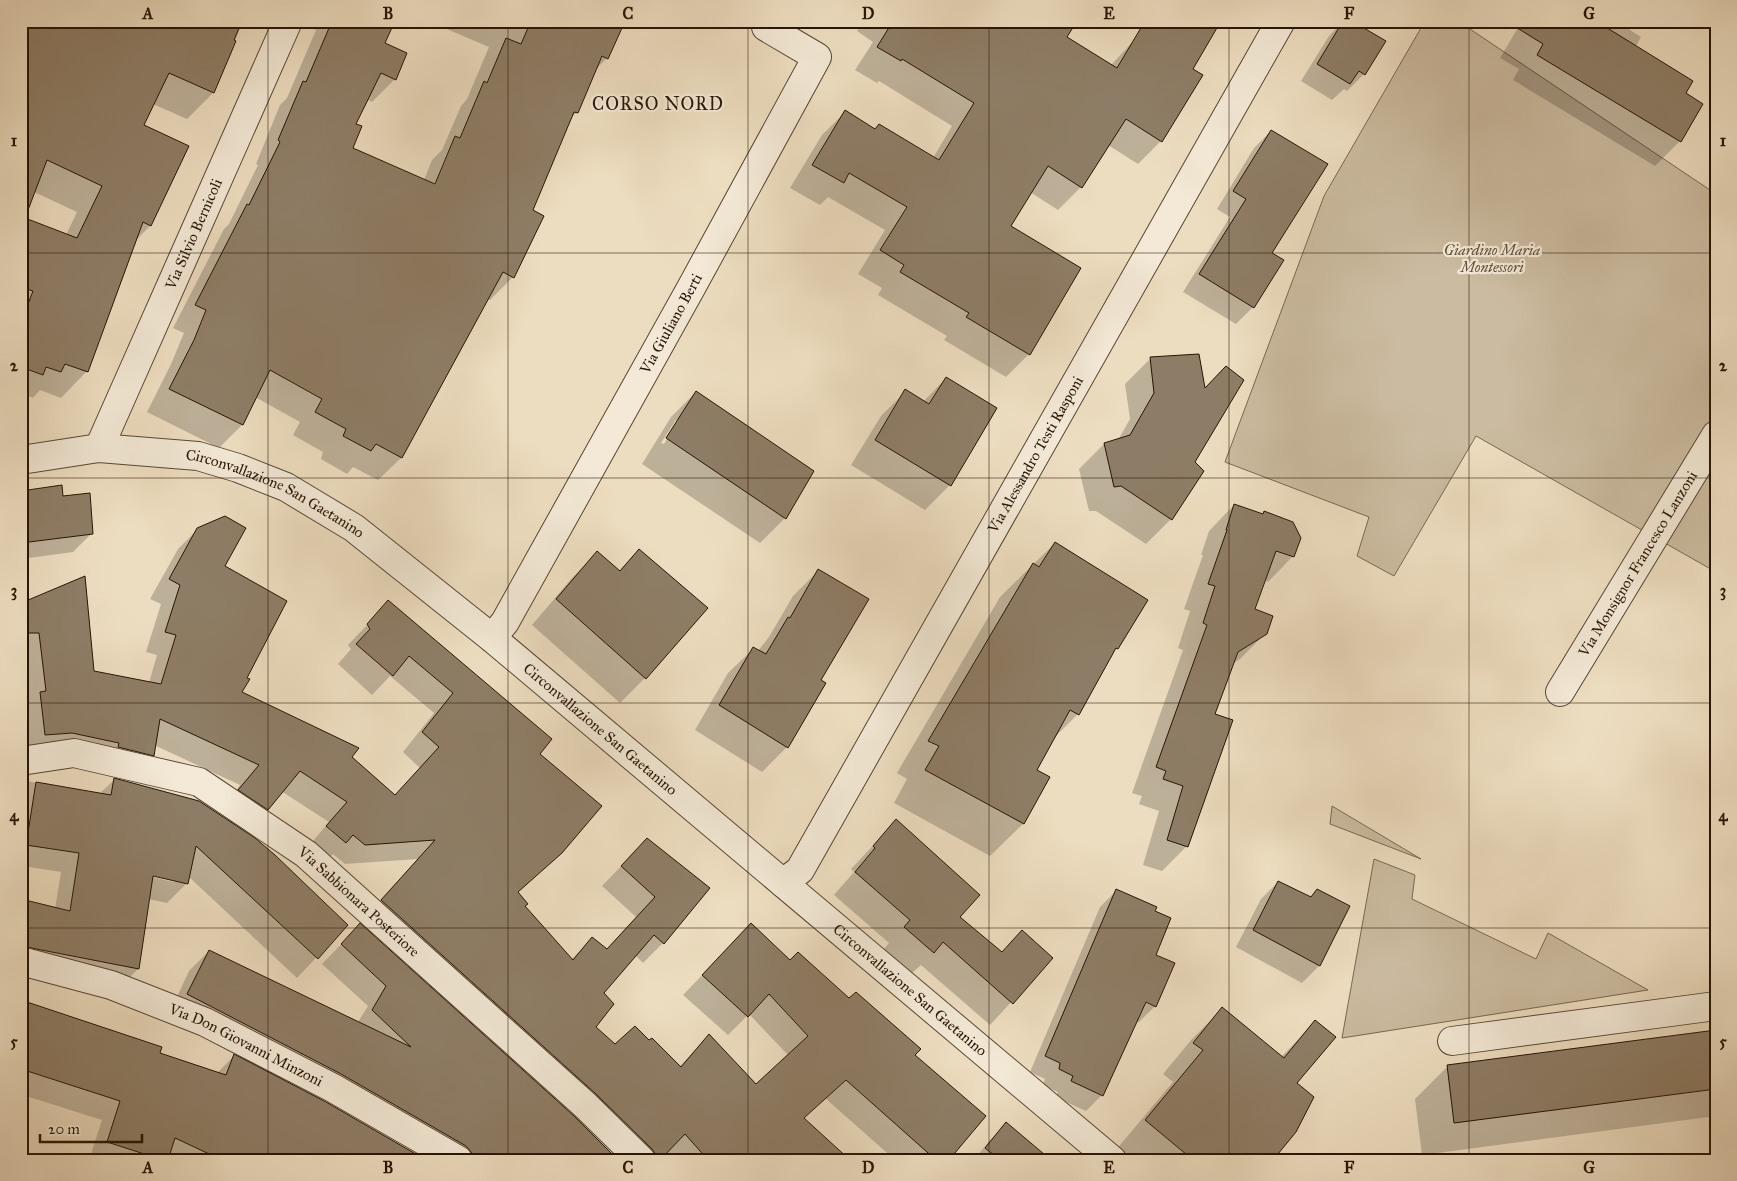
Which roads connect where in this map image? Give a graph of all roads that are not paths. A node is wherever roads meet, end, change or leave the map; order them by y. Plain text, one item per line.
1 (288, 21) edge
2 (1280, 21) edge
3 (766, 27) dead end
4 (1716, 435) edge
5 (99, 448) junction
6 (21, 460) edge
7 (492, 638) junction
8 (1560, 692) dead end
9 (21, 762) edge
10 (784, 883) junction
11 (21, 962) edge
12 (1716, 1006) edge
13 (1452, 1041) dead end
14 (458, 1160) edge
15 (640, 1160) edge
16 (1112, 1160) edge

1 - 5 street, Via Silvio Bernicoli
2 - 10 street, Via Alessandro Testi Rasponi
3 - 7 street, Via Giuliano Berti
4 - 8 street, Via Monsignor Francesco Lanzoni
5 - 6 street, Circonvallazione San Gaetanino
5 - 7 street, Circonvallazione San Gaetanino
7 - 10 street, Circonvallazione San Gaetanino
9 - 15 street, Via Sabbionara Posteriore
10 - 16 street, Circonvallazione San Gaetanino
11 - 14 street, Via Don Giovanni Minzoni
12 - 13 street

